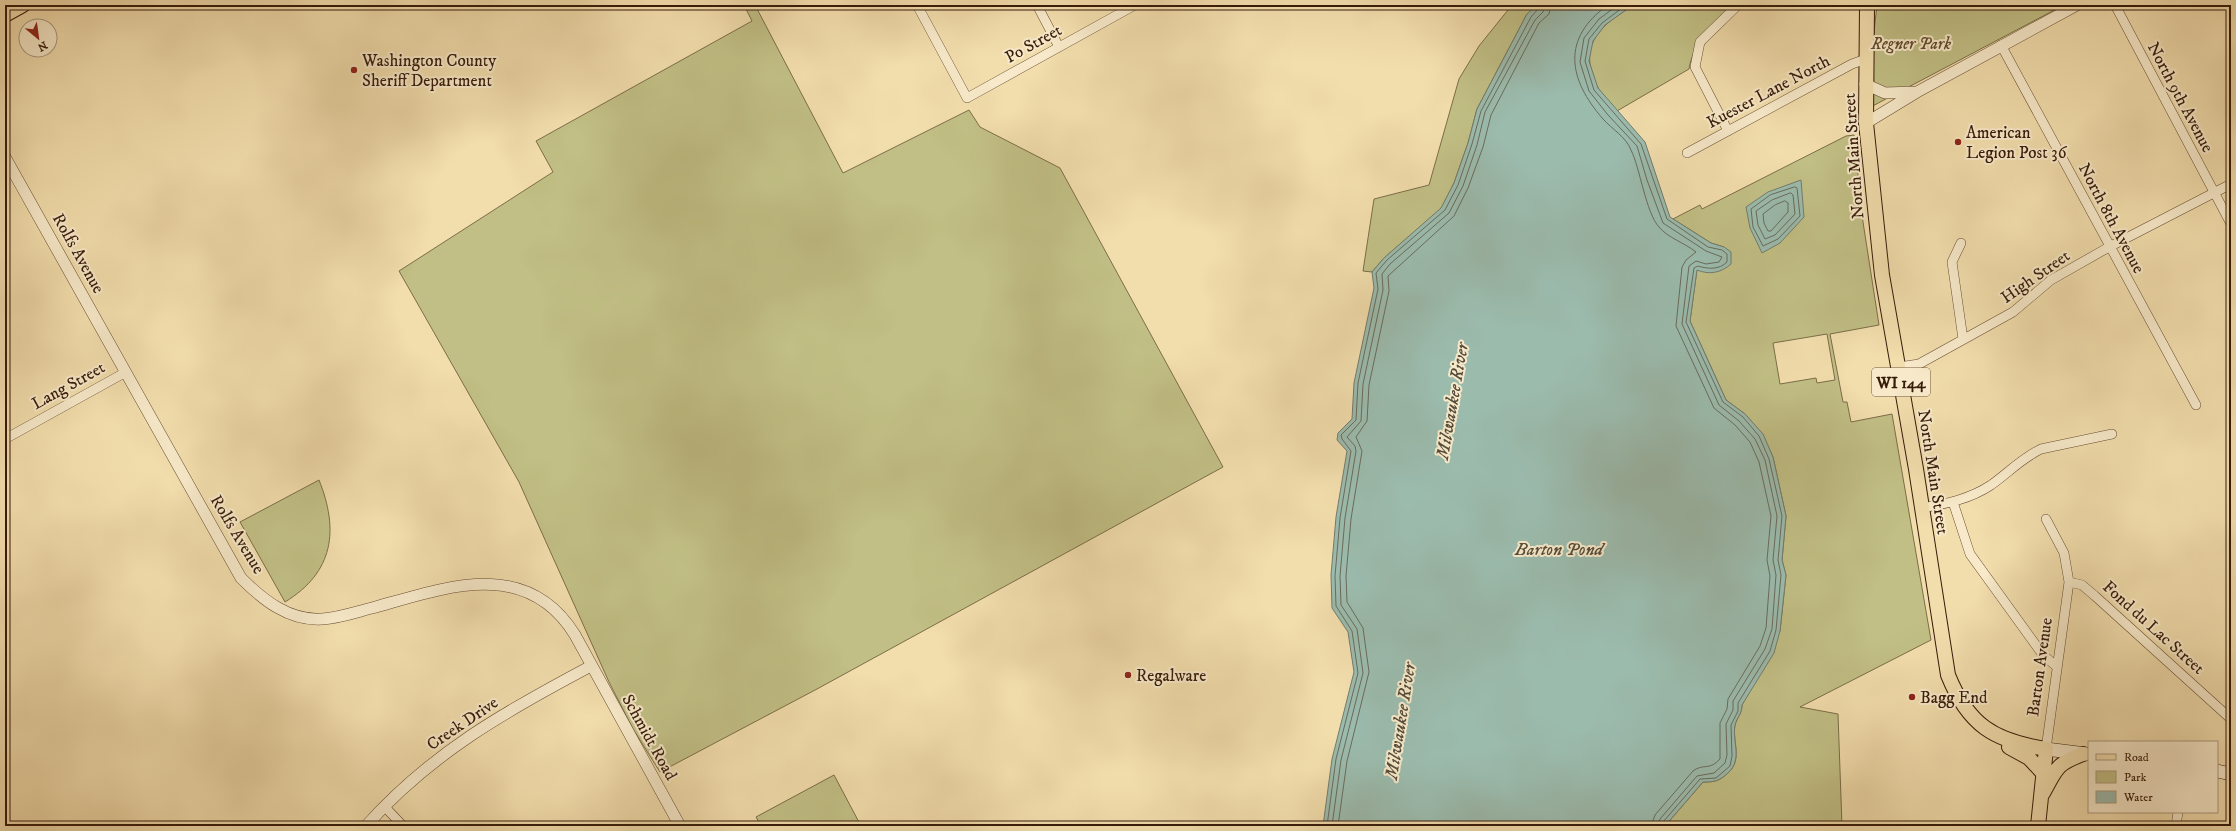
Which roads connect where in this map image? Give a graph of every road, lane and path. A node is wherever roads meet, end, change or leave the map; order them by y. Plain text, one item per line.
1 (23, 5) edge
2 (917, 5) edge
3 (1037, 5) edge
4 (1135, 5) edge
5 (1738, 5) edge
6 (1867, 5) edge
7 (2077, 5) edge
8 (2115, 5) edge
9 (5, 15) edge
10 (2001, 46) junction
11 (1059, 47) junction
12 (1866, 60) junction
13 (1865, 84) junction
14 (1917, 92) junction
15 (1866, 123) junction
16 (1728, 132) junction
17 (1687, 153) dead end
18 (5, 157) edge
19 (2231, 184) edge
20 (2214, 193) junction
21 (2231, 224) edge
22 (1961, 243) dead end
23 (2109, 246) junction
24 (1963, 340) junction
25 (1898, 367) junction
26 (126, 372) junction
27 (2196, 405) dead end
28 (2112, 434) dead end
29 (5, 439) edge
30 (1953, 502) junction
31 (1922, 508) junction
32 (2046, 519) dead end
33 (2069, 582) junction
34 (591, 666) junction
35 (2056, 666) junction
36 (2231, 719) edge
37 (1998, 737) junction
38 (2046, 749) junction
39 (2086, 754) edge
40 (2218, 771) edge
41 (2043, 773) junction
42 (2231, 774) edge
43 (2041, 797) junction
44 (384, 806) junction
45 (2178, 813) edge
46 (366, 826) edge
47 (403, 826) edge
48 (680, 826) edge
49 (2038, 826) edge
50 (2176, 826) edge

1 - 9 main road
2 - 11 street, Po Street
3 - 11 street
4 - 11 street, Po Street
5 - 16 street
6 - 12 main road, North Main Street / WI 144
7 - 10 street
8 - 20 street, North 9th Avenue
10 - 14 street
10 - 23 street, North 8th Avenue
12 - 13 main road, North Main Street / WI 144
12 - 16 street, Kuester Lane North
13 - 14 street
13 - 15 main road, North Main Street / WI 144
14 - 15 street
15 - 25 main road, North Main Street / WI 144
16 - 17 street, Kuester Lane North
18 - 26 street, Rolfs Avenue
19 - 20 street, High Street
20 - 21 street, North 9th Avenue
20 - 23 street, High Street
22 - 24 street
23 - 24 street, High Street
23 - 27 street, North 8th Avenue
24 - 25 street, High Street
25 - 31 main road, North Main Street / WI 144
26 - 29 street, Lang Street
26 - 34 street, Rolfs Avenue
28 - 30 street
30 - 31 street
30 - 35 street
31 - 37 main road, North Main Street / WI 144
32 - 33 street, Barton Avenue
33 - 35 street, Barton Avenue
33 - 36 street, Fond du Lac Street
34 - 44 street, Creek Drive
34 - 48 street, Schmidt Road
35 - 38 street, Barton Avenue
37 - 38 main road, North Main Street / WI 144
37 - 41 main road
38 - 39 main road, North Main Street
38 - 41 main road, Barton Avenue
39 - 43 main road
40 - 42 main road
41 - 43 main road, Barton Avenue
43 - 49 main road, Barton Avenue
44 - 46 street, Creek Drive
44 - 47 street
45 - 50 street

